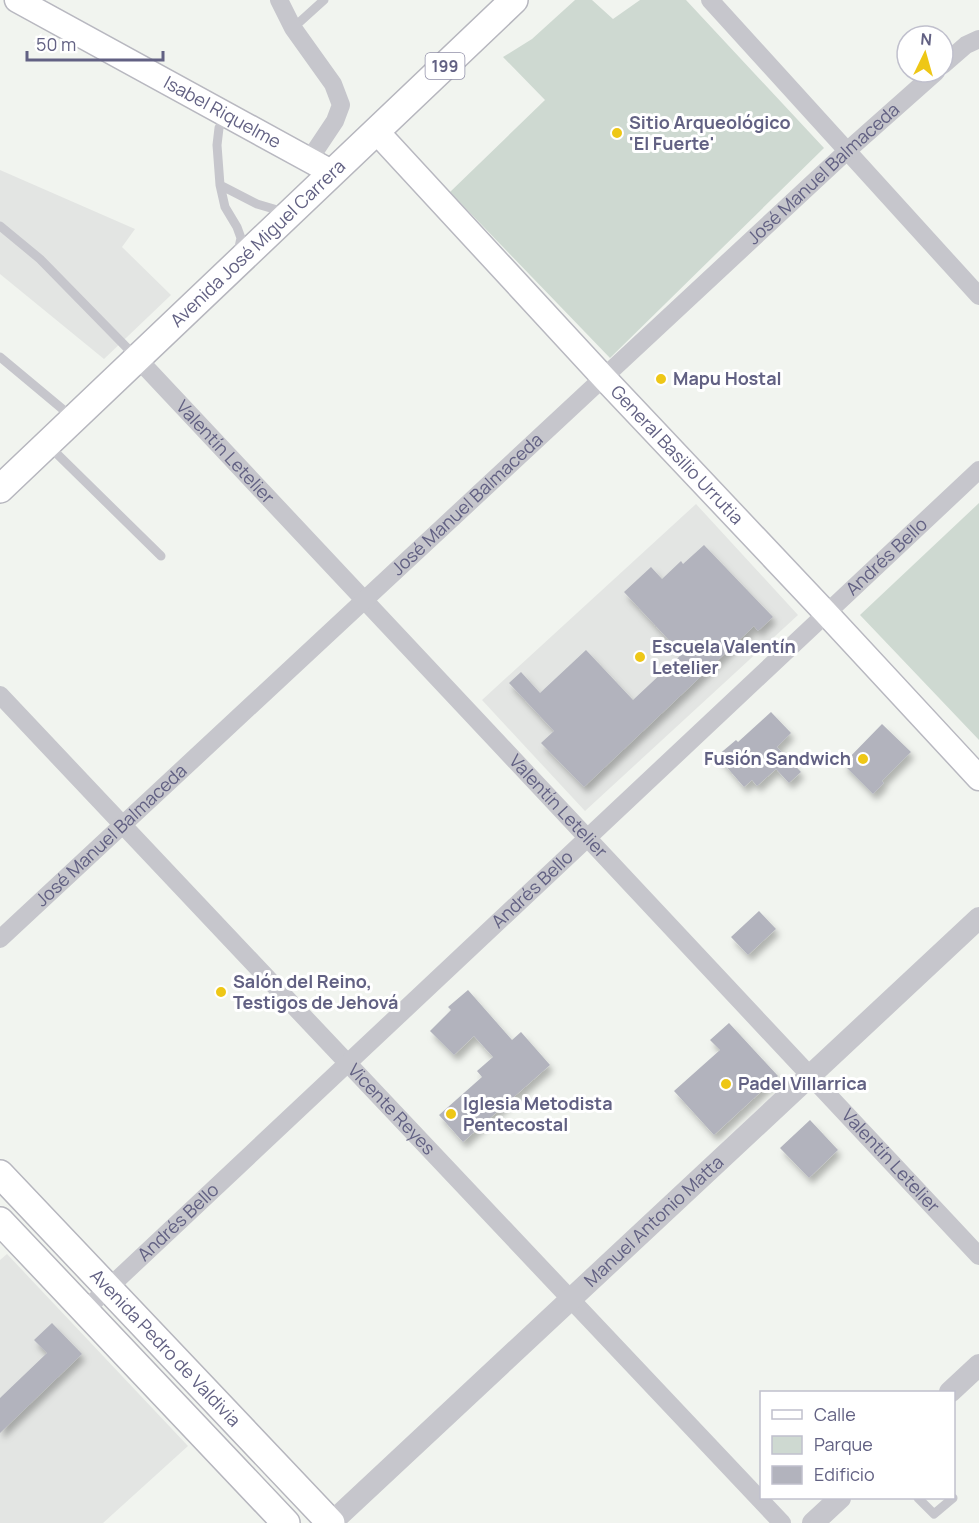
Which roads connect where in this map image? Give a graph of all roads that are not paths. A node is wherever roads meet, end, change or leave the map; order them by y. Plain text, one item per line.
1 (17, 0) edge
2 (279, 0) edge
3 (324, 0) edge
4 (514, 0) edge
5 (710, 0) edge
6 (293, 28) junction
7 (979, 39) edge
8 (955, 55) edge
9 (923, 84) edge
10 (226, 115) junction
11 (376, 131) junction
12 (848, 151) junction
13 (309, 160) junction
14 (333, 173) junction
15 (220, 185) junction
16 (289, 214) junction
17 (0, 225) edge
18 (237, 264) junction
19 (979, 296) edge
20 (0, 357) edge
21 (137, 358) junction
22 (604, 378) junction
23 (74, 418) junction
24 (47, 444) junction
25 (979, 470) edge
26 (0, 489) edge
27 (161, 556) dead end
28 (364, 601) junction
29 (826, 613) junction
30 (0, 695) edge
31 (979, 778) edge
32 (123, 825) junction
33 (588, 837) junction
34 (979, 918) edge
35 (0, 939) edge
36 (348, 1063) junction
37 (811, 1074) junction
38 (0, 1174) edge
39 (0, 1221) edge
40 (979, 1256) edge
41 (108, 1289) junction
42 (570, 1300) junction
43 (85, 1310) junction
44 (979, 1365) edge
45 (951, 1391) edge
46 (838, 1499) edge
47 (920, 1499) edge
48 (952, 1499) edge
49 (286, 1523) edge
50 (331, 1523) edge
51 (782, 1523) edge
52 (813, 1523) edge

1 - 10 main road, Isabel Riquelme
2 - 6 street
3 - 6 lane
4 - 11 main road, Avenida José Miguel Carrera / 199
5 - 12 street
6 - 13 street
7 - 8 street
9 - 12 street, José Manuel Balmaceda
10 - 13 main road, Isabel Riquelme
10 - 15 lane
11 - 14 main road, Avenida José Miguel Carrera
11 - 22 main road, General Basilio Urrutia
12 - 19 street
12 - 22 street, José Manuel Balmaceda
13 - 14 main road, Isabel Riquelme
14 - 16 main road, Avenida José Miguel Carrera
15 - 16 lane
15 - 18 lane
16 - 18 main road, Avenida José Miguel Carrera
17 - 21 lane
18 - 21 main road, Avenida José Miguel Carrera
20 - 23 lane
21 - 23 main road, Avenida José Miguel Carrera
21 - 28 street, Valentín Letelier
22 - 28 street, José Manuel Balmaceda
22 - 29 main road, General Basilio Urrutia
23 - 24 main road, Avenida José Miguel Carrera
24 - 26 main road, Avenida José Miguel Carrera
24 - 27 lane
25 - 29 street, Andrés Bello
28 - 32 street, José Manuel Balmaceda
28 - 33 street, Valentín Letelier
29 - 31 main road, General Basilio Urrutia
29 - 33 street, Andrés Bello
30 - 32 street, Vicente Reyes
32 - 35 street, José Manuel Balmaceda
32 - 36 street, Vicente Reyes
33 - 36 street, Andrés Bello
33 - 37 street, Valentín Letelier
34 - 37 street, Manuel Antonio Matta
36 - 41 street, Andrés Bello
36 - 42 street, Vicente Reyes
37 - 40 street, Valentín Letelier
37 - 42 street, Manuel Antonio Matta
38 - 41 main road, Avenida Pedro de Valdivia
39 - 43 main road, Avenida Pedro de Valdivia
41 - 43 street, Andrés Bello
41 - 50 main road, Avenida Pedro de Valdivia
42 - 50 street, Manuel Antonio Matta
42 - 51 street, Vicente Reyes
43 - 49 main road, Avenida Pedro de Valdivia
44 - 45 street
46 - 52 street
47 - 48 lane

